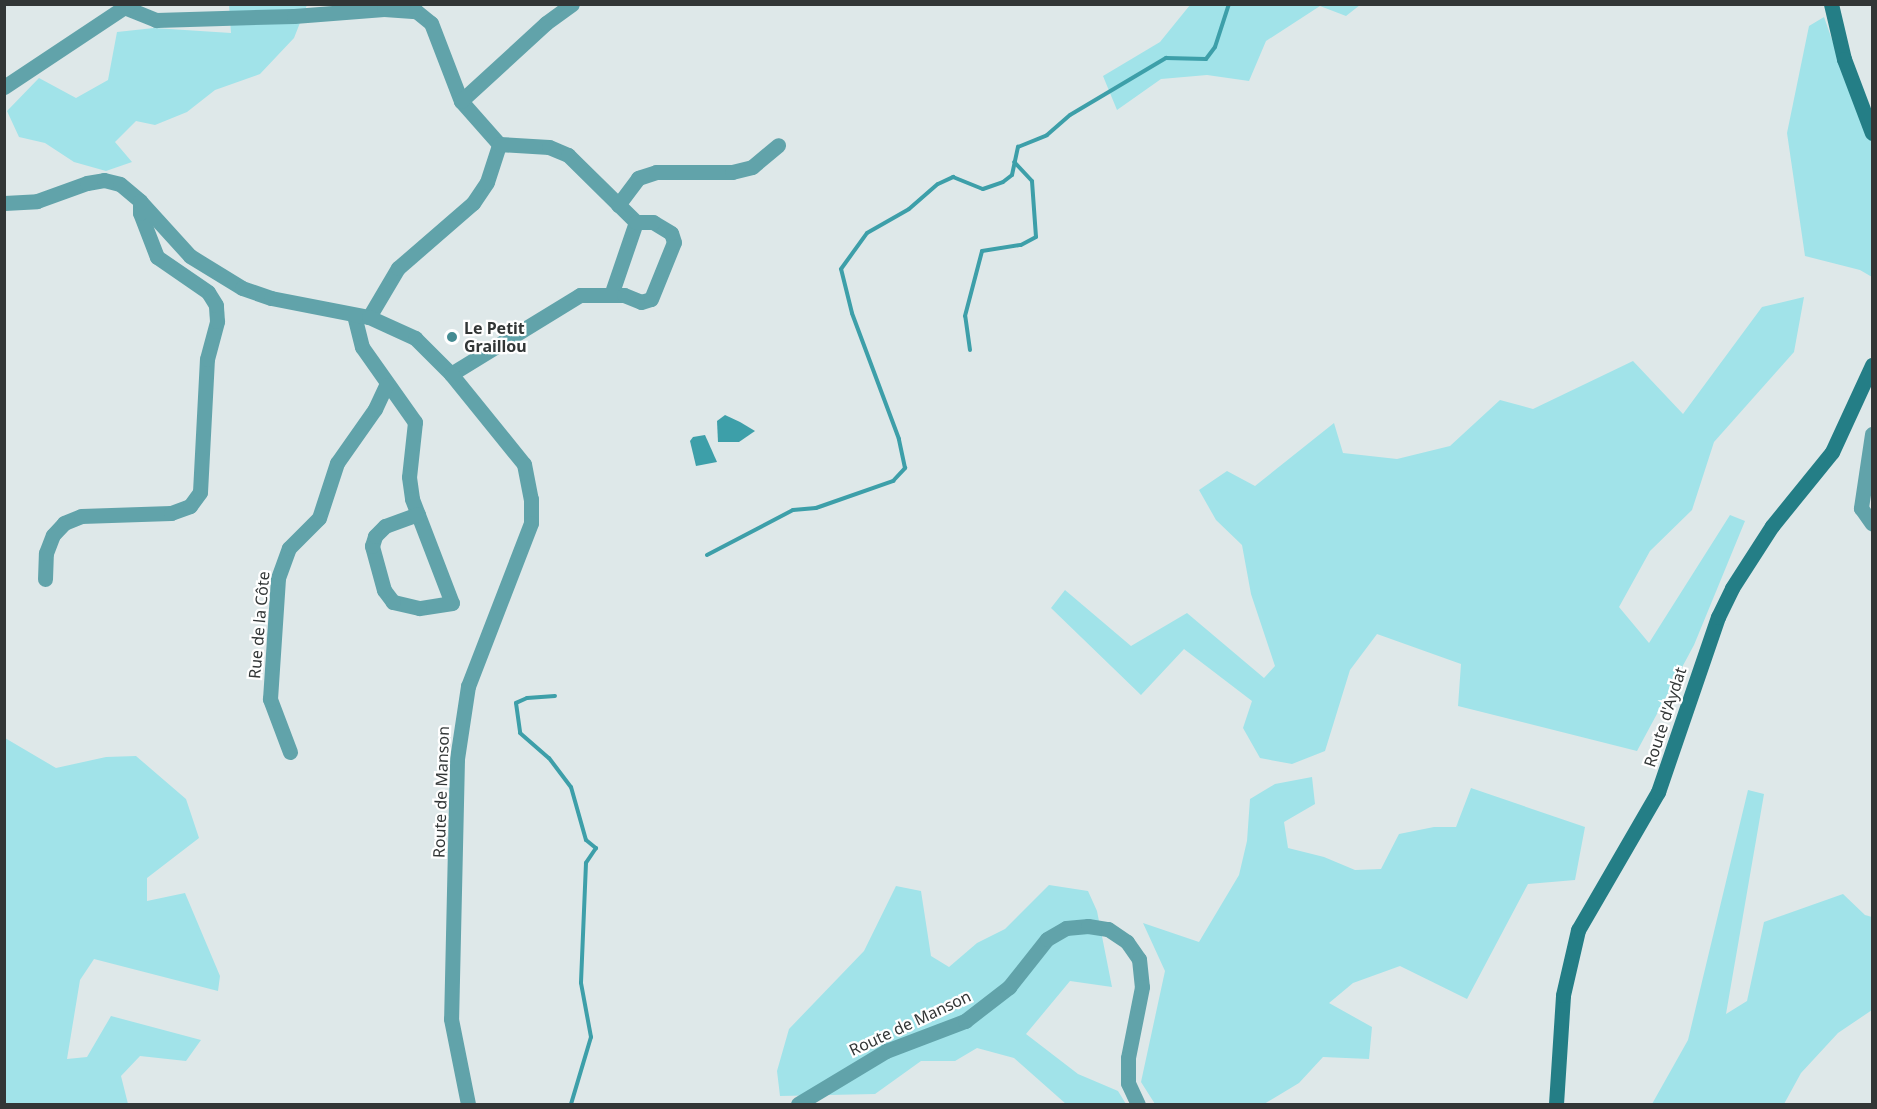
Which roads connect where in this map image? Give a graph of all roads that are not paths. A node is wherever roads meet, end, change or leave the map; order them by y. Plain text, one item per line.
1 (572, 4) edge
2 (1831, 4) edge
3 (127, 6) edge
4 (419, 8) edge
5 (298, 10) edge
6 (4, 87) edge
7 (461, 101) junction
8 (1872, 133) edge
9 (499, 144) junction
10 (778, 145) dead end
11 (141, 201) junction
12 (4, 203) edge
13 (618, 205) junction
14 (636, 222) junction
15 (611, 295) junction
16 (361, 316) junction
17 (451, 374) junction
18 (1871, 375) edge
19 (386, 385) junction
20 (1872, 434) edge
21 (418, 514) junction
22 (1872, 524) edge
23 (45, 579) dead end
24 (290, 752) dead end
25 (468, 1104) edge
26 (798, 1104) edge
27 (1138, 1104) edge
28 (1556, 1104) edge

1 - 7 street
2 - 8 main road
3 - 5 street
3 - 6 street
4 - 5 street
4 - 7 street
7 - 9 street
9 - 13 street
9 - 16 street
10 - 13 street
11 - 12 street
11 - 16 street
11 - 23 street
13 - 14 street
14 - 15 street
14 - 15 street
15 - 17 street
16 - 17 street, Route de Manson
16 - 19 street
17 - 25 street, Route de Manson
18 - 28 main road, Route d'Aydat
19 - 21 street
19 - 24 street, Rue de la Côte
20 - 22 street
21 - 21 street
26 - 27 street, Route de Manson

